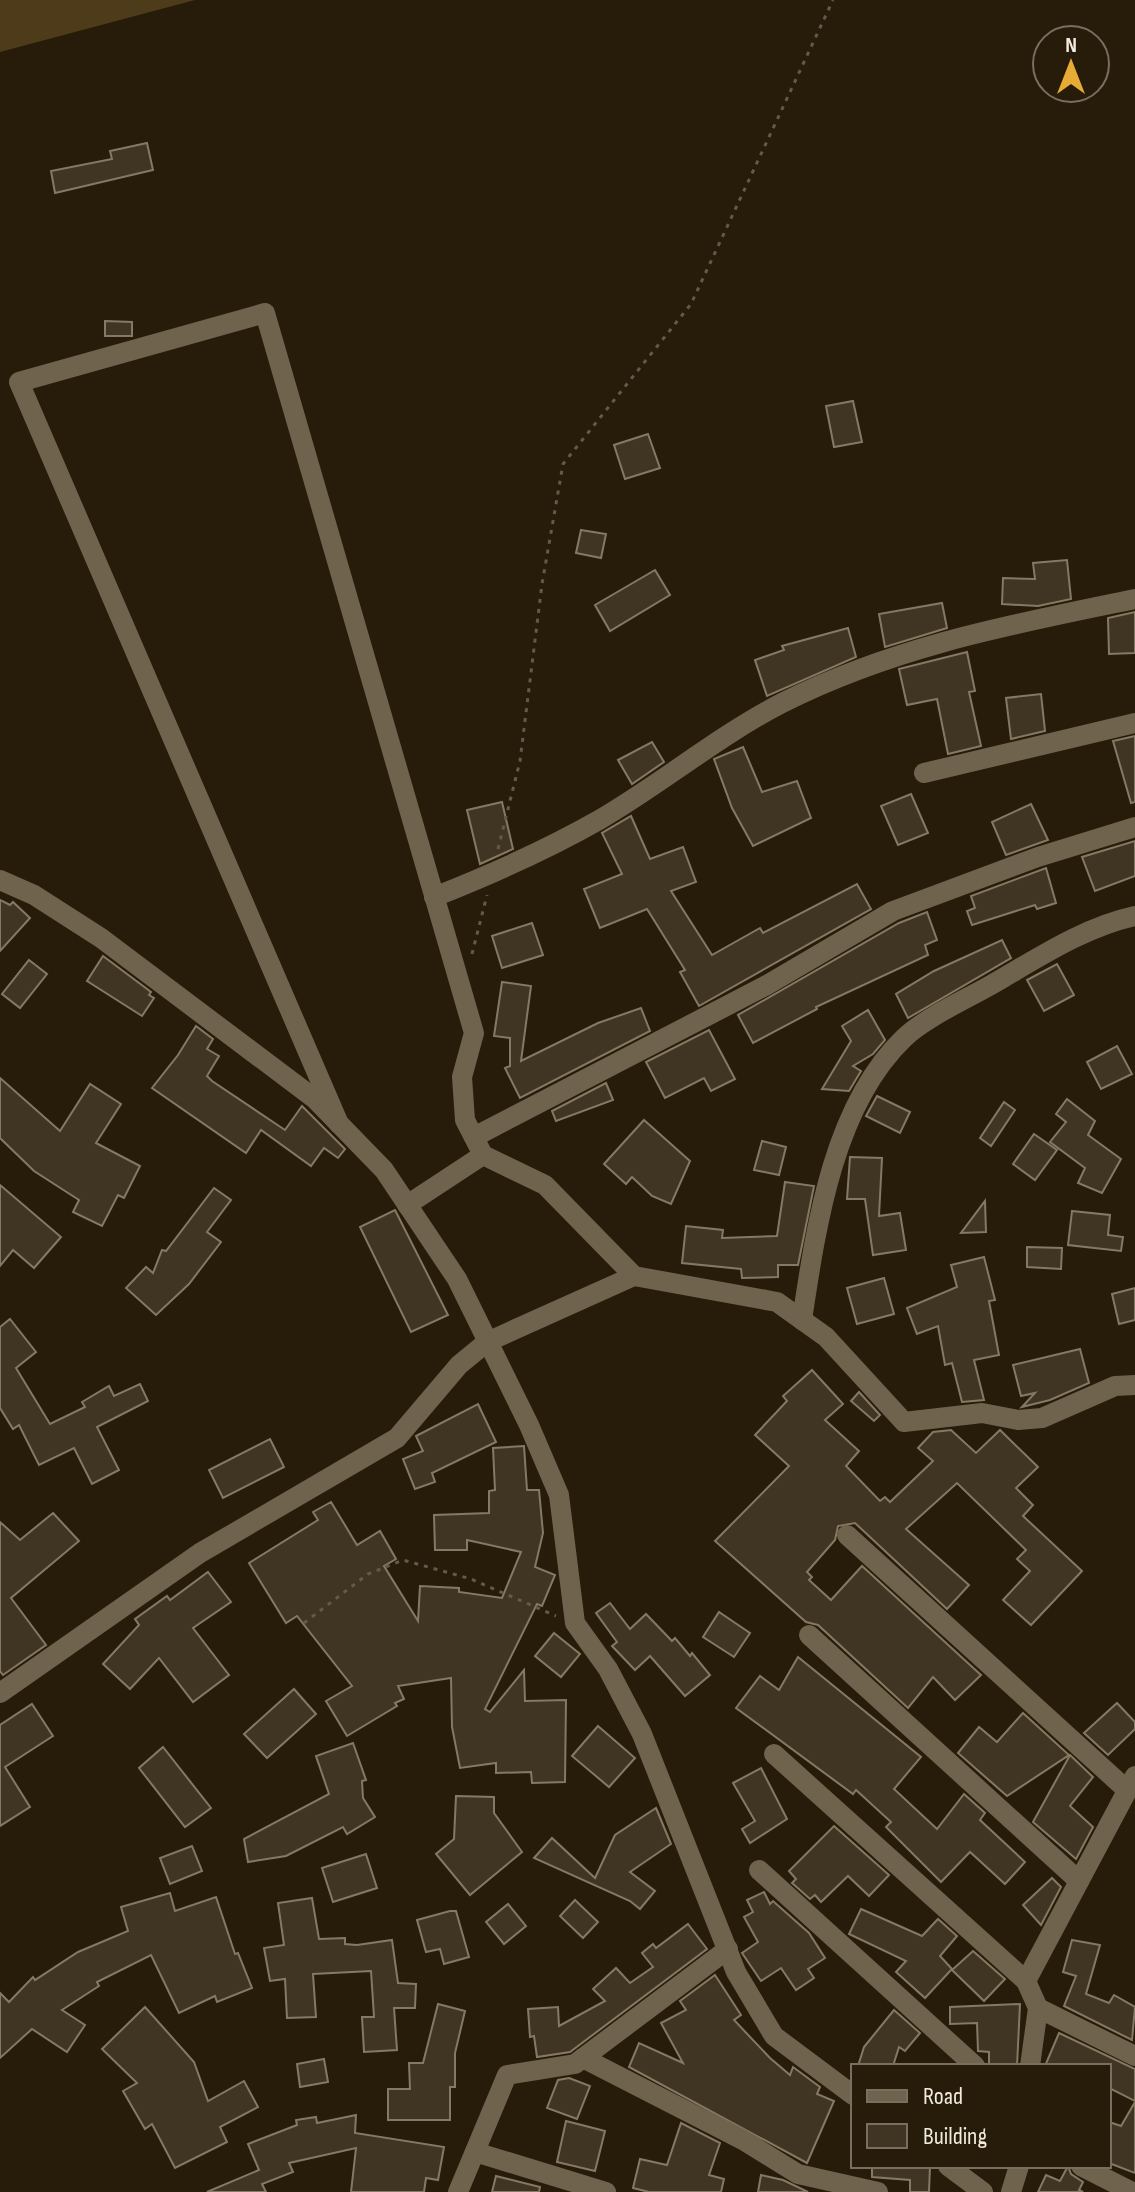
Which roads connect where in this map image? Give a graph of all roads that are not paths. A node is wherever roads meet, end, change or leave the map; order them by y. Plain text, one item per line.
1 (1135, 599) edge
2 (1135, 723) edge
3 (924, 773) dead end
4 (1135, 827) edge
5 (0, 880) edge
6 (434, 897) junction
7 (1135, 916) edge
8 (339, 1124) junction
9 (479, 1146) junction
10 (407, 1205) junction
11 (634, 1276) junction
12 (802, 1320) junction
13 (487, 1342) junction
14 (1135, 1385) edge
15 (847, 1535) dead end
16 (809, 1635) dead end
17 (0, 1693) edge
18 (774, 1754) dead end
19 (1131, 1783) edge
20 (759, 1870) dead end
21 (1079, 1881) junction
22 (728, 1949) junction
23 (1026, 1981) junction
24 (1038, 2008) junction
25 (1135, 2056) edge
26 (583, 2058) junction
27 (973, 2064) edge
28 (1030, 2064) edge
29 (851, 2094) edge
30 (475, 2152) junction
31 (951, 2168) edge
32 (1018, 2168) edge
33 (1085, 2168) edge
34 (458, 2192) edge
35 (606, 2192) edge
36 (878, 2192) edge
37 (983, 2192) edge
38 (1011, 2192) edge
39 (1132, 2192) edge

1 - 6 street
2 - 3 street
4 - 9 street
5 - 8 street
6 - 8 street
6 - 9 street
7 - 12 street
8 - 10 street
9 - 10 street
9 - 11 street
10 - 13 street
11 - 12 street
11 - 13 street
12 - 14 street
13 - 17 street
13 - 22 street
15 - 19 street
16 - 21 street
18 - 23 street
19 - 21 street
20 - 27 street
21 - 23 street
22 - 26 street
22 - 29 street
23 - 24 street
24 - 25 street
24 - 28 street
26 - 30 street
26 - 36 street
30 - 34 street
30 - 35 street
31 - 37 street
32 - 38 street
33 - 39 street

